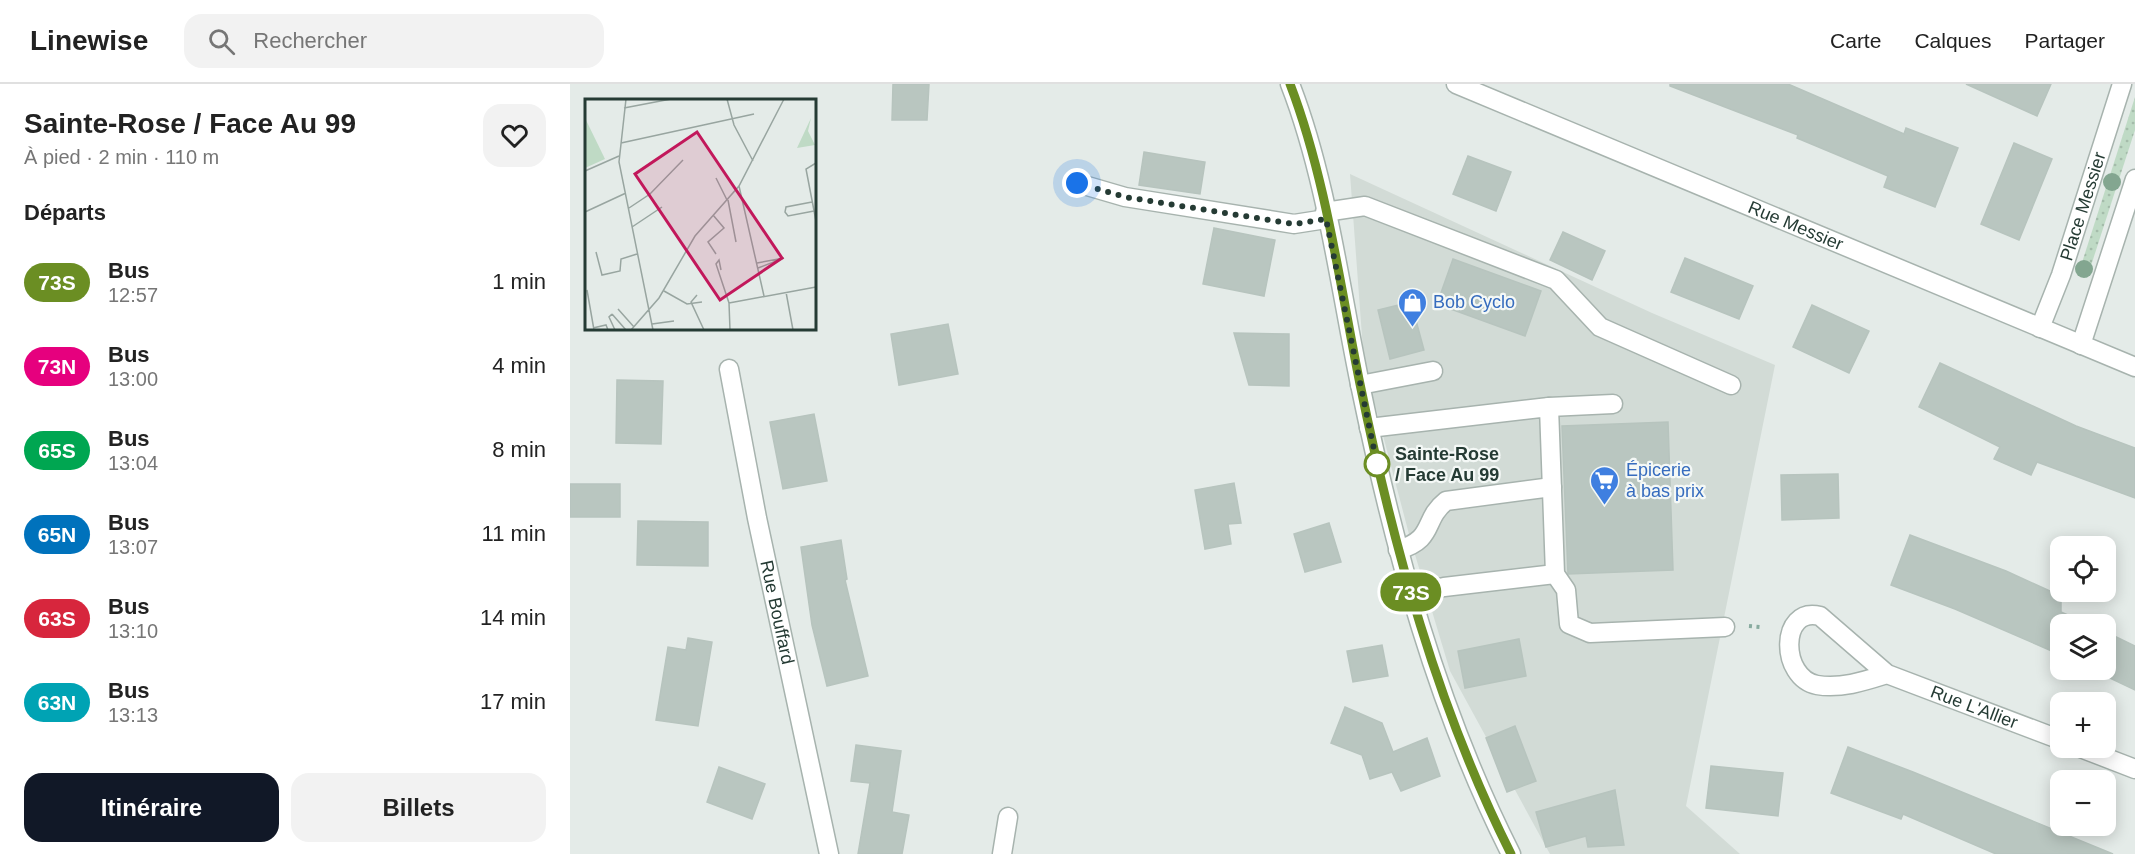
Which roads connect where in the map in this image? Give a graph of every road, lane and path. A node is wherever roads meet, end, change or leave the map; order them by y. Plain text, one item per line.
1 (1290, 84) edge
2 (1456, 84) edge
3 (2122, 84) edge
4 (2135, 179) edge
5 (1077, 183) dead end
6 (1326, 215) junction
7 (2040, 328) junction
8 (2081, 345) junction
9 (2135, 367) edge
10 (729, 369) dead end
11 (1433, 371) dead end
12 (1360, 385) junction
13 (1731, 385) dead end
14 (1613, 404) dead end
15 (1549, 407) junction
16 (1369, 428) junction
17 (1552, 487) junction
18 (1398, 550) junction
19 (1555, 574) junction
20 (1412, 594) junction
21 (1725, 627) dead end
22 (1887, 674) junction
23 (2050, 736) edge
24 (2106, 758) edge
25 (2135, 769) edge
26 (1008, 817) dead end
27 (829, 854) edge
28 (1002, 854) edge
29 (1511, 854) edge

1 - 6 street
2 - 7 street, Rue Messier
3 - 7 street, Place Messier
4 - 8 street
5 - 6 street
6 - 12 street
6 - 13 street
7 - 8 street, Rue Messier
8 - 9 street, Rue Messier
10 - 27 street, Rue Bouffard
11 - 12 street
12 - 16 street
14 - 15 street
15 - 16 street
15 - 17 street
16 - 18 street
17 - 18 street
17 - 19 street
18 - 20 street
19 - 20 street
19 - 21 street
20 - 29 street
22 - 22 street, Rue L'Allier
22 - 23 street, Rue L'Allier
24 - 25 street
26 - 28 street

